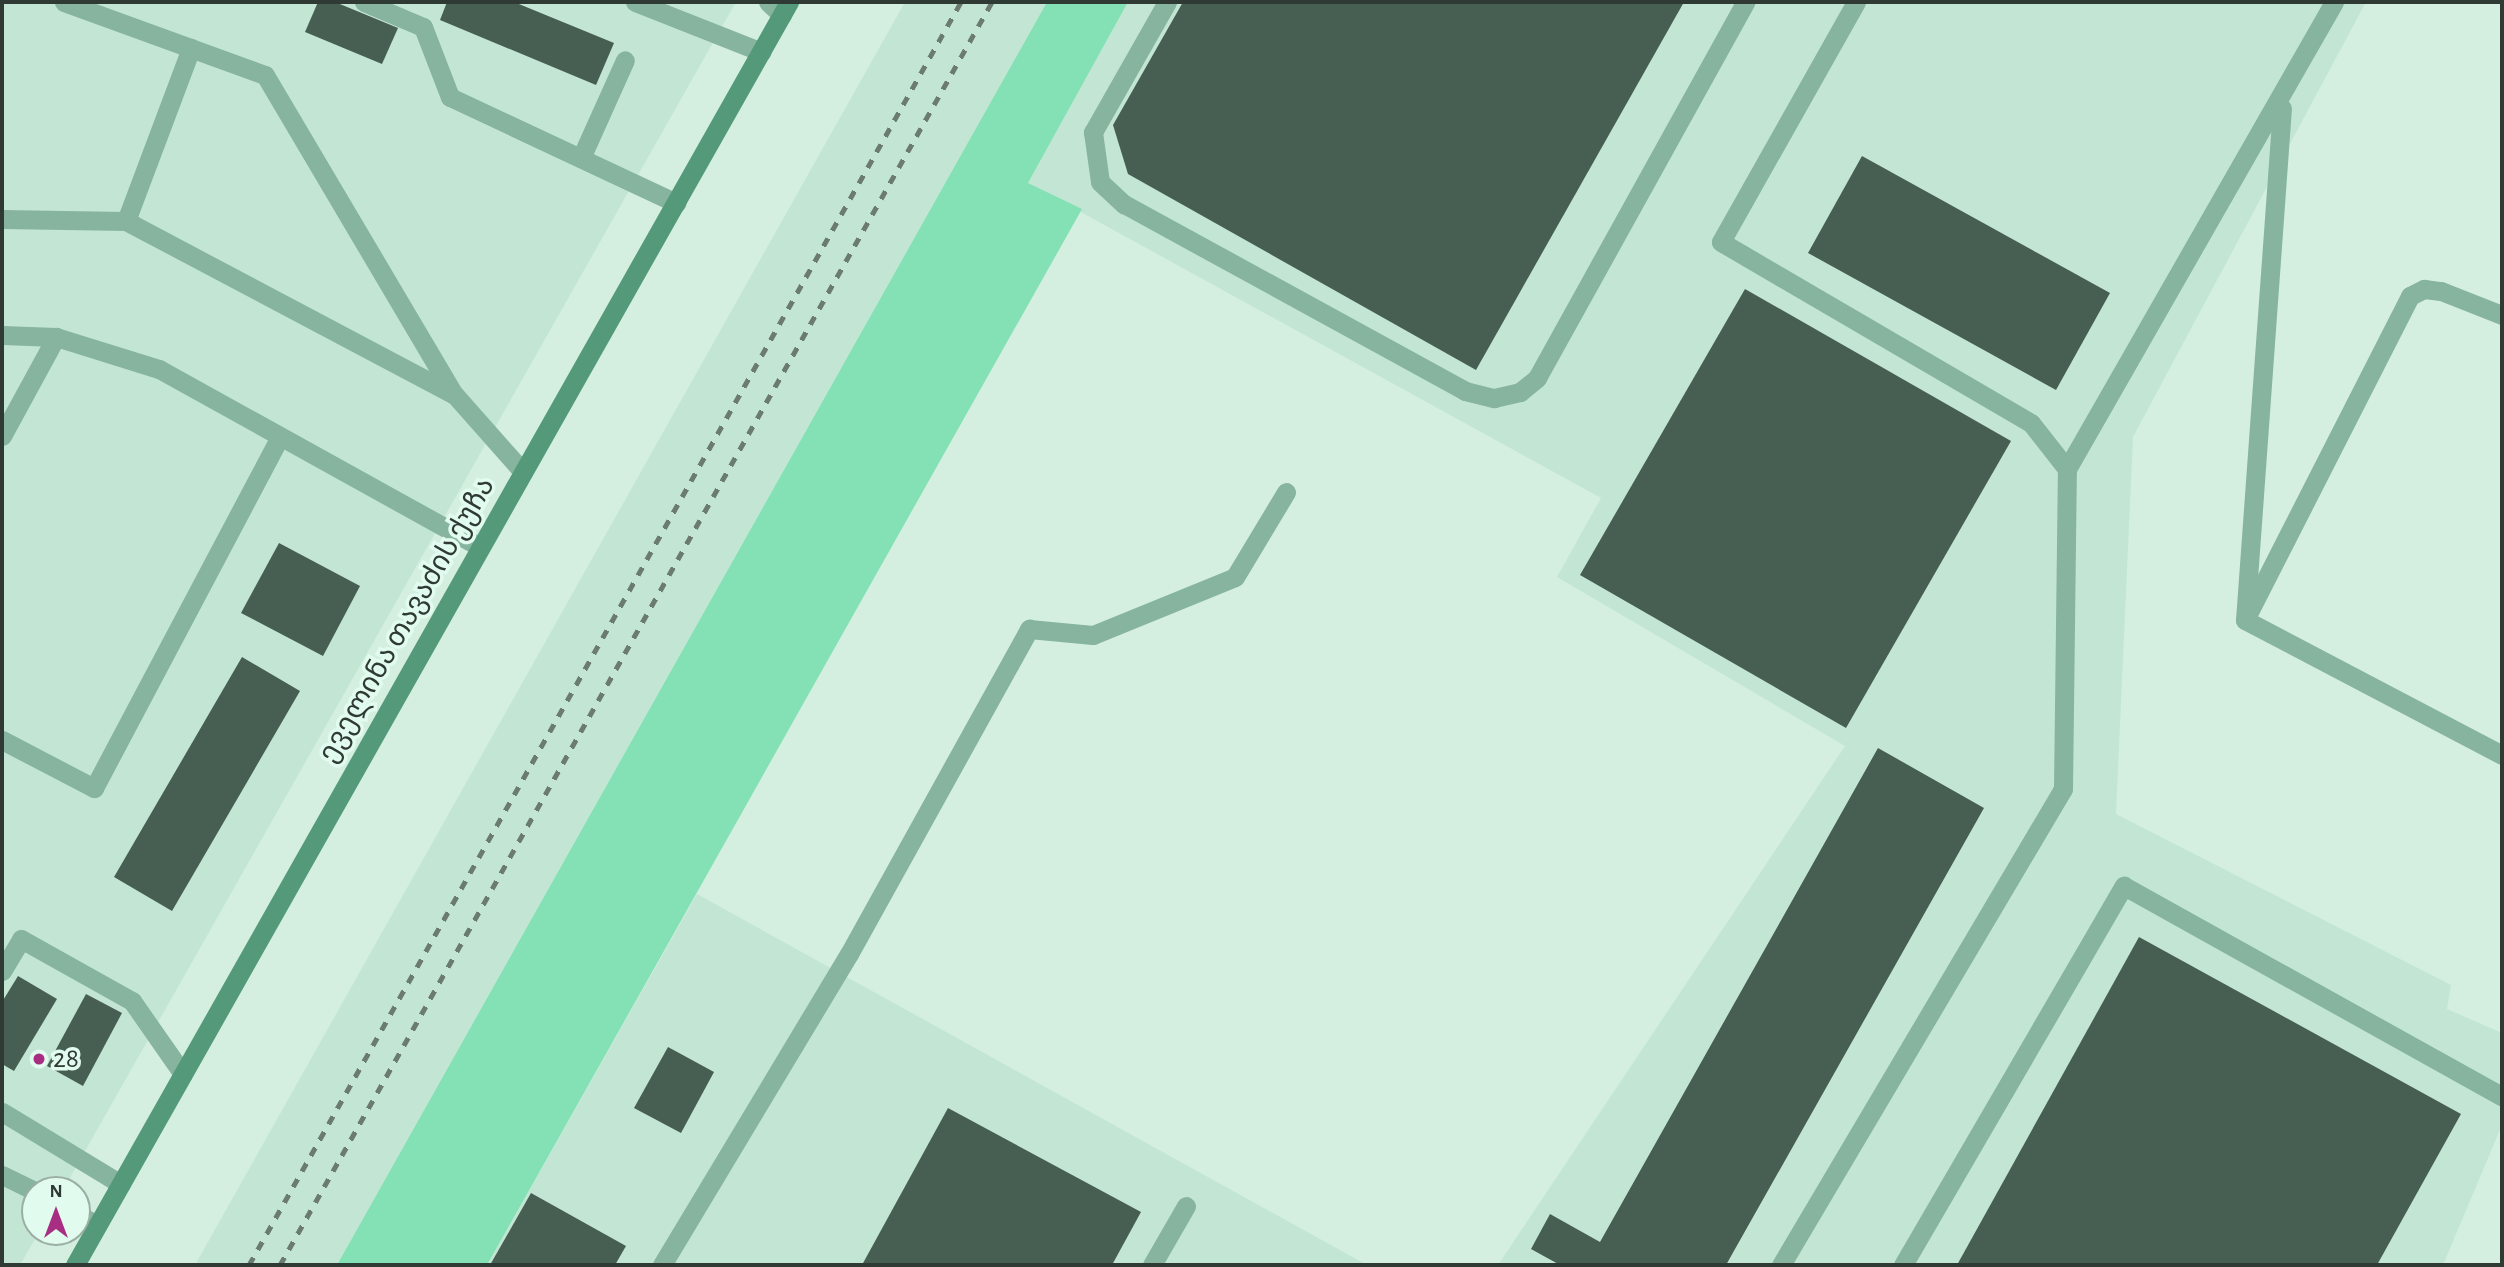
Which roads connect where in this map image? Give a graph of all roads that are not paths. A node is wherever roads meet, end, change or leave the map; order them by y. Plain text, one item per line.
1 (64, 2) edge
2 (364, 2) edge
3 (635, 2) edge
4 (1167, 2) edge
5 (1745, 2) edge
6 (1856, 2) edge
7 (2334, 2) edge
8 (780, 6) edge
9 (191, 48) junction
10 (762, 52) junction
11 (625, 60) dead end
12 (2282, 101) junction
13 (581, 158) junction
14 (676, 203) junction
15 (2, 219) edge
16 (126, 221) junction
17 (2502, 315) edge
18 (2, 335) edge
19 (56, 337) junction
20 (454, 394) junction
21 (2, 436) edge
22 (280, 437) junction
23 (2067, 469) junction
24 (523, 472) junction
25 (1286, 492) dead end
26 (480, 547) junction
27 (2245, 620) junction
28 (2, 740) edge
29 (2502, 755) edge
30 (2, 971) edge
31 (183, 1074) junction
32 (2502, 1096) edge
33 (2, 1112) edge
34 (2, 1175) edge
35 (21, 1184) edge
36 (121, 1184) junction
37 (1185, 1206) dead end
38 (91, 1222) edge
39 (97, 1225) junction
40 (75, 1265) edge
41 (662, 1265) edge
42 (1152, 1265) edge
43 (1781, 1265) edge
44 (1903, 1265) edge

1 - 9 street
2 - 13 street
3 - 10 street
4 - 5 street
6 - 23 street
7 - 12 street
8 - 10 main road, ეველინა თავაძის ქუჩა
9 - 16 street
9 - 20 street
10 - 14 main road, ეველინა თავაძის ქუჩა
11 - 13 street
12 - 23 street
12 - 27 street
13 - 14 street
14 - 24 main road, ეველინა თავაძის ქუჩა
15 - 16 street
16 - 20 street
17 - 27 street
18 - 19 street
19 - 21 street
19 - 22 street
20 - 24 street
22 - 26 street
22 - 28 street
23 - 43 street
24 - 26 main road, ეველინა თავაძის ქუჩა
25 - 41 street
26 - 31 main road, ეველინა თავაძის ქუჩა
27 - 29 street
30 - 31 street
31 - 36 main road, ეველინა თავაძის ქუჩა
32 - 44 street
33 - 36 street
34 - 35 street
36 - 39 main road, ეველინა თავაძის ქუჩა
37 - 42 street
38 - 39 street
39 - 40 main road, ეველინა თავაძის ქუჩა

